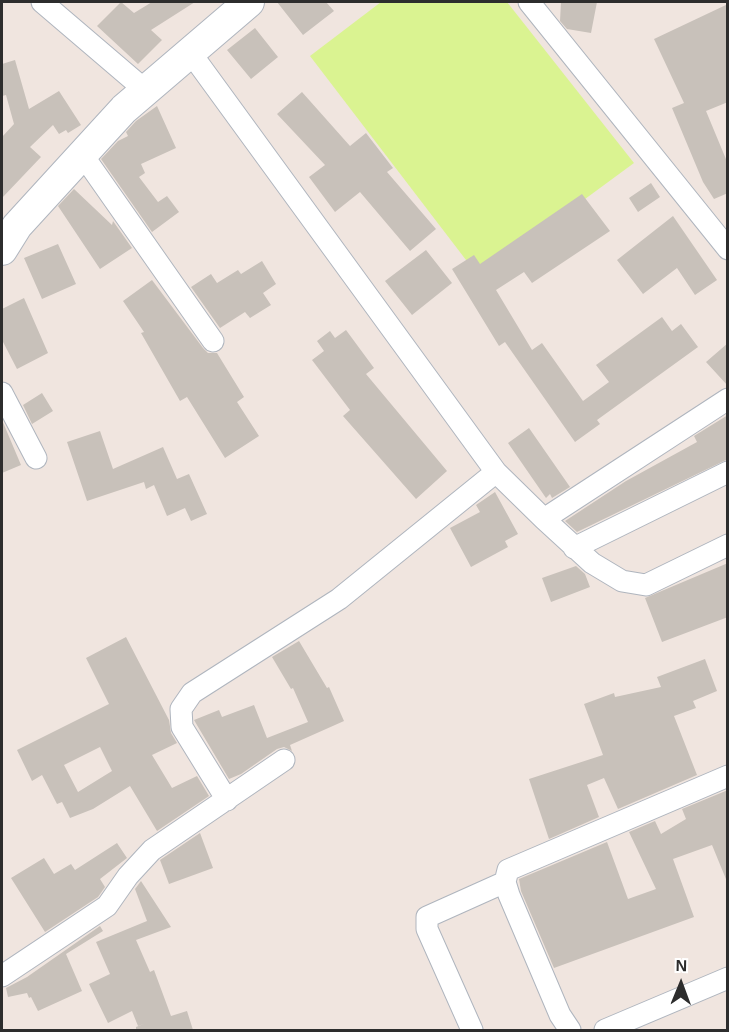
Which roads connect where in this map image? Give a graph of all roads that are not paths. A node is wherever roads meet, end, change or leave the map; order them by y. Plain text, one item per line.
1 (42, 2) edge
2 (249, 2) edge
3 (529, 2) edge
4 (190, 52) junction
5 (145, 90) junction
6 (82, 154) junction
7 (2, 247) edge
8 (728, 249) edge
9 (213, 341) dead end
10 (2, 393) edge
11 (728, 399) edge
12 (36, 458) dead end
13 (496, 472) junction
14 (728, 472) edge
15 (544, 519) junction
16 (728, 545) edge
17 (574, 548) junction
18 (285, 760) dead end
19 (728, 776) edge
20 (227, 800) junction
21 (505, 882) junction
22 (2, 976) edge
23 (728, 978) edge
24 (472, 1030) edge
25 (570, 1030) edge
26 (605, 1030) edge

1 - 5 street
2 - 4 street
3 - 8 street
4 - 5 street
4 - 13 street
5 - 6 street
6 - 7 street
6 - 9 street
10 - 12 street
11 - 15 street
13 - 15 street
13 - 20 street
14 - 17 street
15 - 17 street
16 - 17 street
18 - 20 street
19 - 21 street
20 - 22 street
21 - 24 street
21 - 25 street
23 - 26 street

